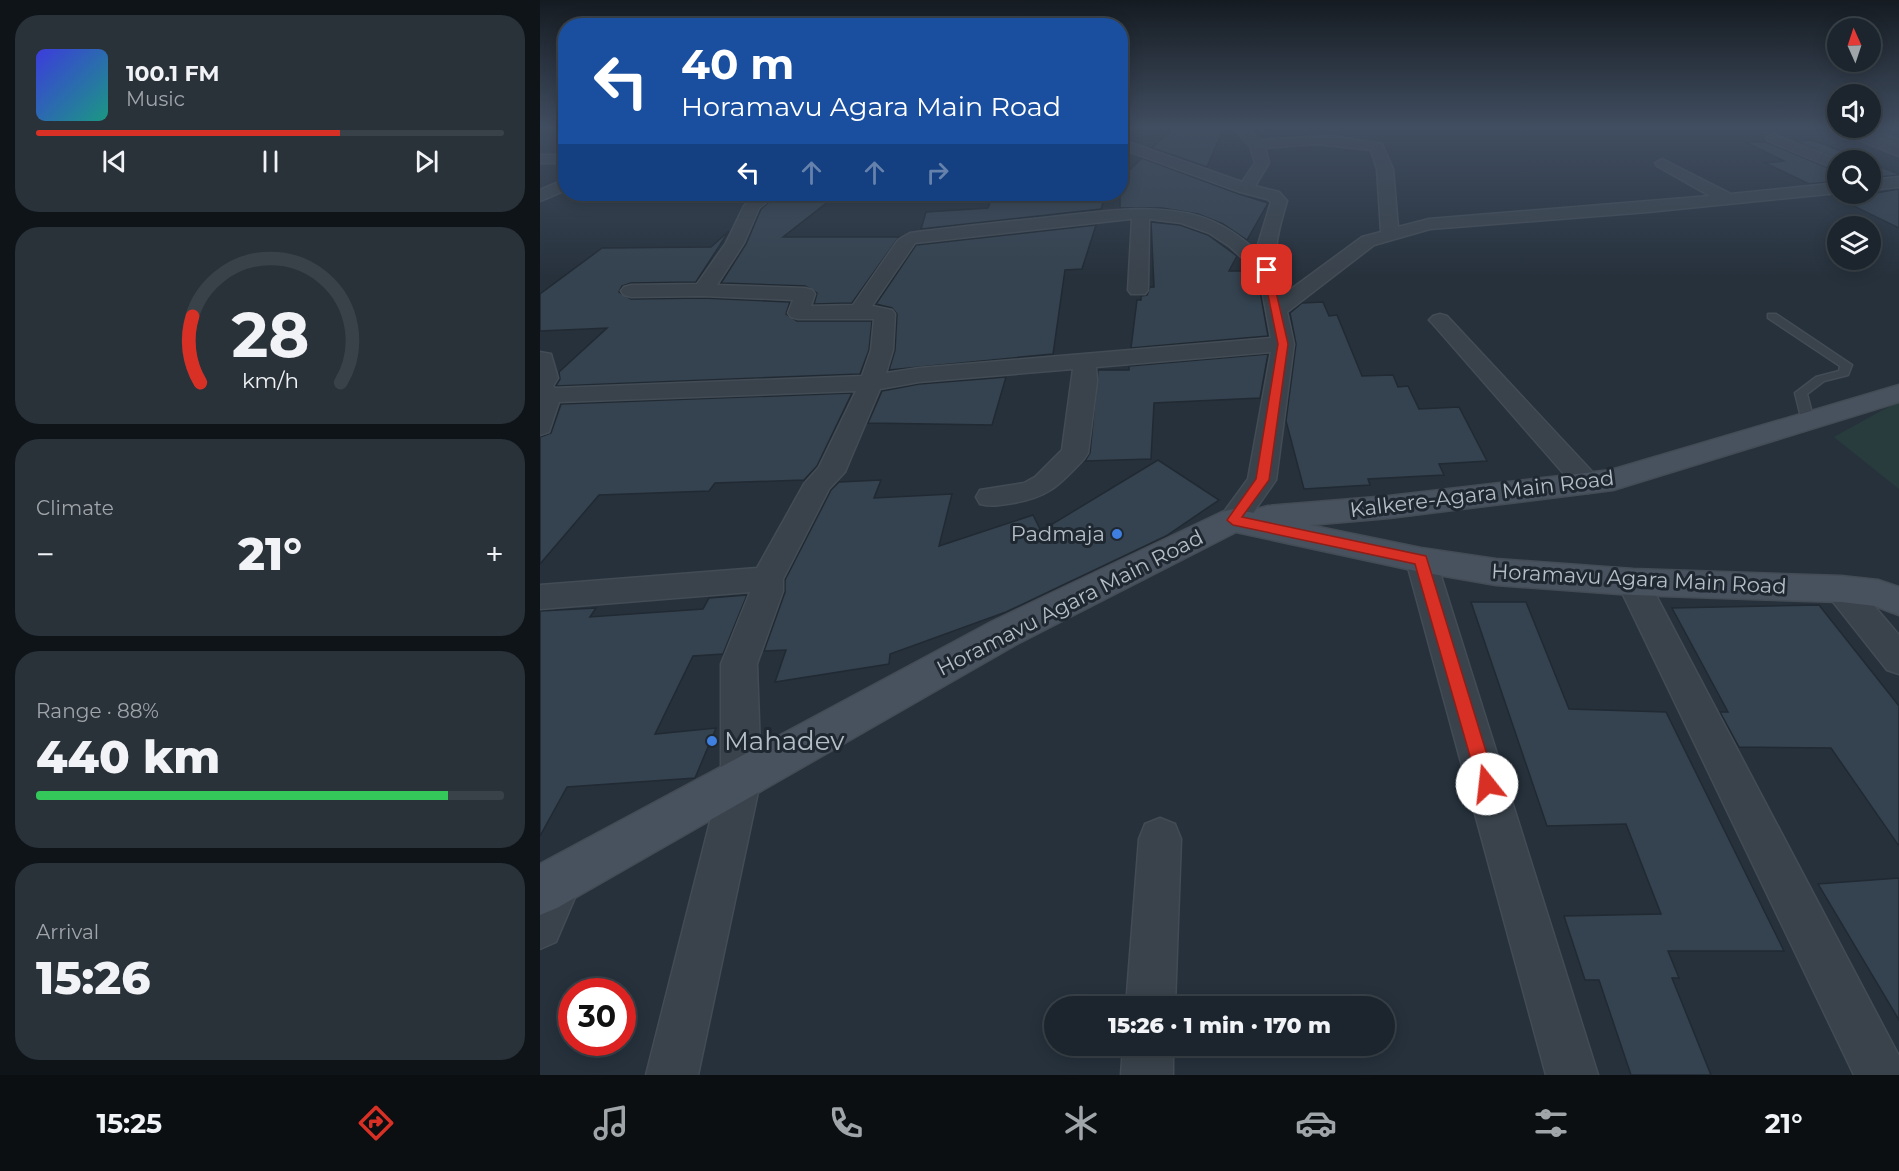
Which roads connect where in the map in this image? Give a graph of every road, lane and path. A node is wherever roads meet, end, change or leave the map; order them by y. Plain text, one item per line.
1 (1214, 177) edge
2 (1253, 177) edge
3 (1386, 177) edge
4 (1688, 177) edge
5 (1899, 182) edge
6 (1881, 183) edge
7 (558, 188) edge
8 (1246, 189) junction
9 (1827, 189) edge
10 (540, 196) edge
11 (1728, 199) junction
12 (759, 201) edge
13 (1141, 215) junction
14 (1390, 235) junction
15 (1267, 270) junction
16 (703, 290) junction
17 (1138, 290) dead end
18 (631, 291) dead end
19 (1276, 310) junction
20 (859, 311) junction
21 (1772, 316) dead end
22 (1440, 320) dead end
23 (1283, 344) junction
24 (540, 360) edge
25 (1084, 362) junction
26 (871, 383) junction
27 (1899, 393) edge
28 (549, 395) junction
29 (1808, 421) junction
30 (540, 427) edge
31 (1587, 484) junction
32 (990, 497) dead end
33 (1233, 520) junction
34 (1421, 560) junction
35 (767, 579) junction
36 (1633, 582) junction
37 (1841, 589) junction
38 (540, 597) edge
39 (1899, 601) edge
40 (1899, 660) edge
41 (741, 778) junction
42 (1160, 839) dead end
43 (550, 886) edge
44 (540, 926) edge
45 (1151, 996) edge
46 (1148, 1056) edge
47 (672, 1075) edge
48 (1147, 1075) edge
49 (1572, 1075) edge
50 (1881, 1075) edge

1 - 8 street
2 - 8 street
3 - 14 street
4 - 11 street
5 - 6 street
7 - 10 street
8 - 15 street
9 - 11 street
11 - 14 street
12 - 16 street
13 - 15 street
13 - 17 street
13 - 20 street
14 - 19 street
15 - 19 street
16 - 18 street
16 - 20 street
19 - 23 street
20 - 26 street
21 - 29 lane
22 - 31 street
23 - 25 street
23 - 33 street
24 - 28 street
25 - 26 street
25 - 32 street
26 - 28 street
26 - 35 street
27 - 29 street, Kalkere-Agara Main Road
28 - 30 street
29 - 31 street, Kalkere-Agara Main Road
31 - 33 street, Kalkere-Agara Main Road
33 - 34 street, Horamavu Agara Main Road
33 - 41 street, Horamavu Agara Main Road
34 - 36 street, Horamavu Agara Main Road
34 - 49 street
35 - 38 street
35 - 41 street
36 - 37 street, Horamavu Agara Main Road
36 - 50 street
37 - 39 street, Horamavu Agara Main Road
37 - 40 street
41 - 43 street, Horamavu Agara Main Road
41 - 47 street
42 - 45 street
43 - 44 street
46 - 48 street

